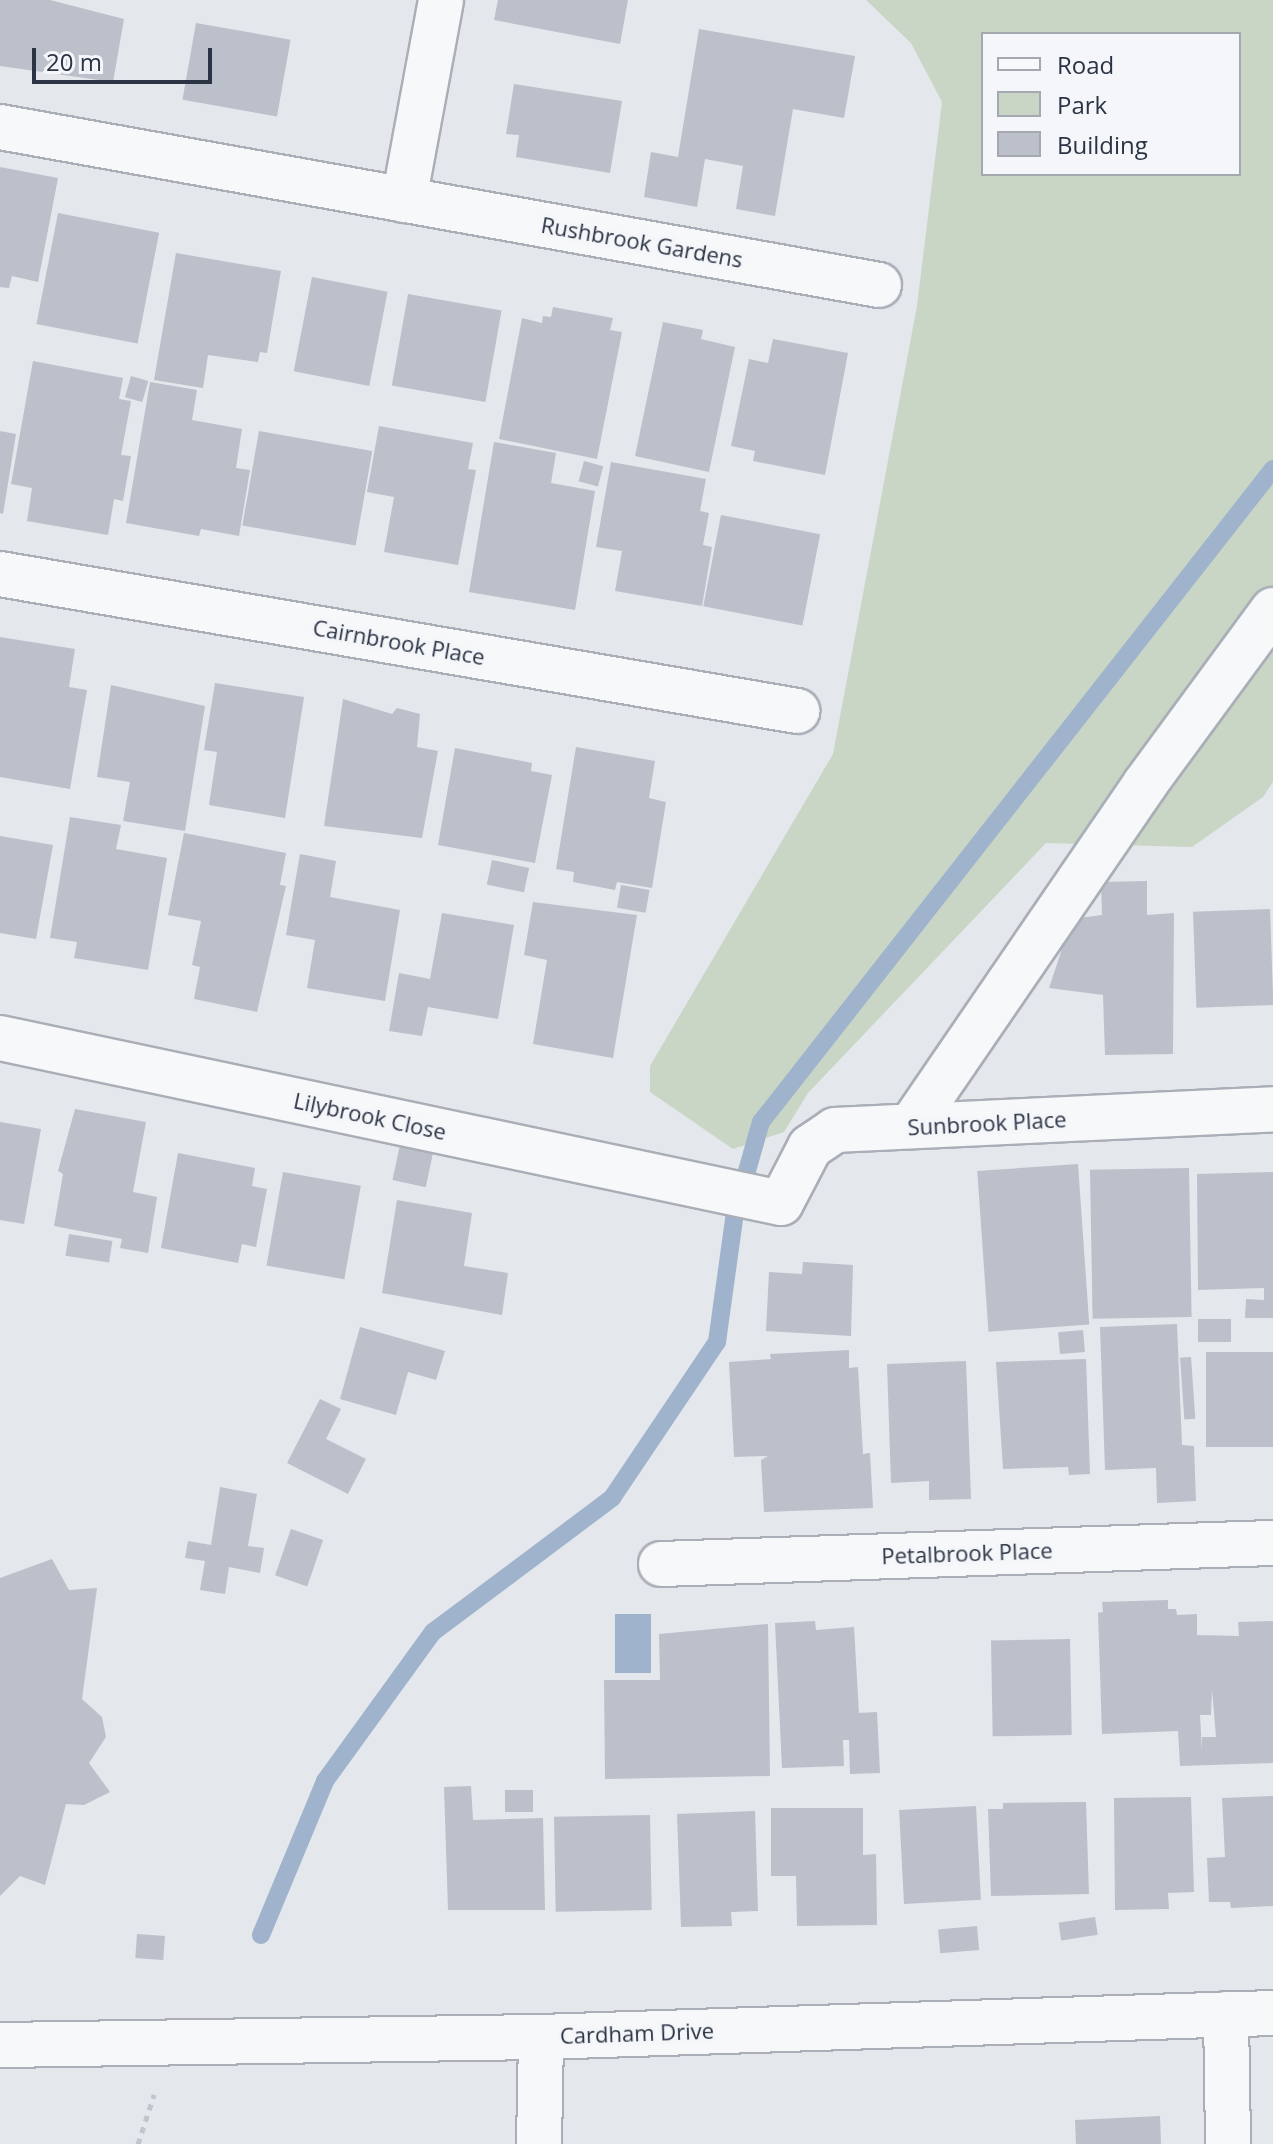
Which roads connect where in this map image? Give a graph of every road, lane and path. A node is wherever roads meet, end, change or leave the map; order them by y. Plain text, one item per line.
1 (441, 0) edge
2 (0, 127) edge
3 (404, 200) junction
4 (879, 285) dead end
5 (0, 574) edge
6 (1273, 610) edge
7 (797, 711) dead end
8 (0, 1038) edge
9 (1273, 1109) edge
10 (911, 1126) junction
11 (741, 1193) joint
12 (1273, 1543) edge
13 (661, 1564) dead end
14 (1273, 2013) edge
15 (1226, 2014) junction
16 (541, 2037) junction
17 (0, 2045) edge
18 (539, 2144) edge
19 (1228, 2144) edge

1 - 3 street
2 - 3 street, Rushbrook Gardens
3 - 4 street, Rushbrook Gardens
5 - 7 street, Cairnbrook Place
6 - 10 street
8 - 11 street, Lilybrook Close
9 - 10 street, Sunbrook Place
10 - 11 street, Sunbrook Place
12 - 13 street, Petalbrook Place
14 - 15 street, Cardham Drive
15 - 16 street, Cardham Drive
15 - 19 street
16 - 17 street, Cardham Drive
16 - 18 street

